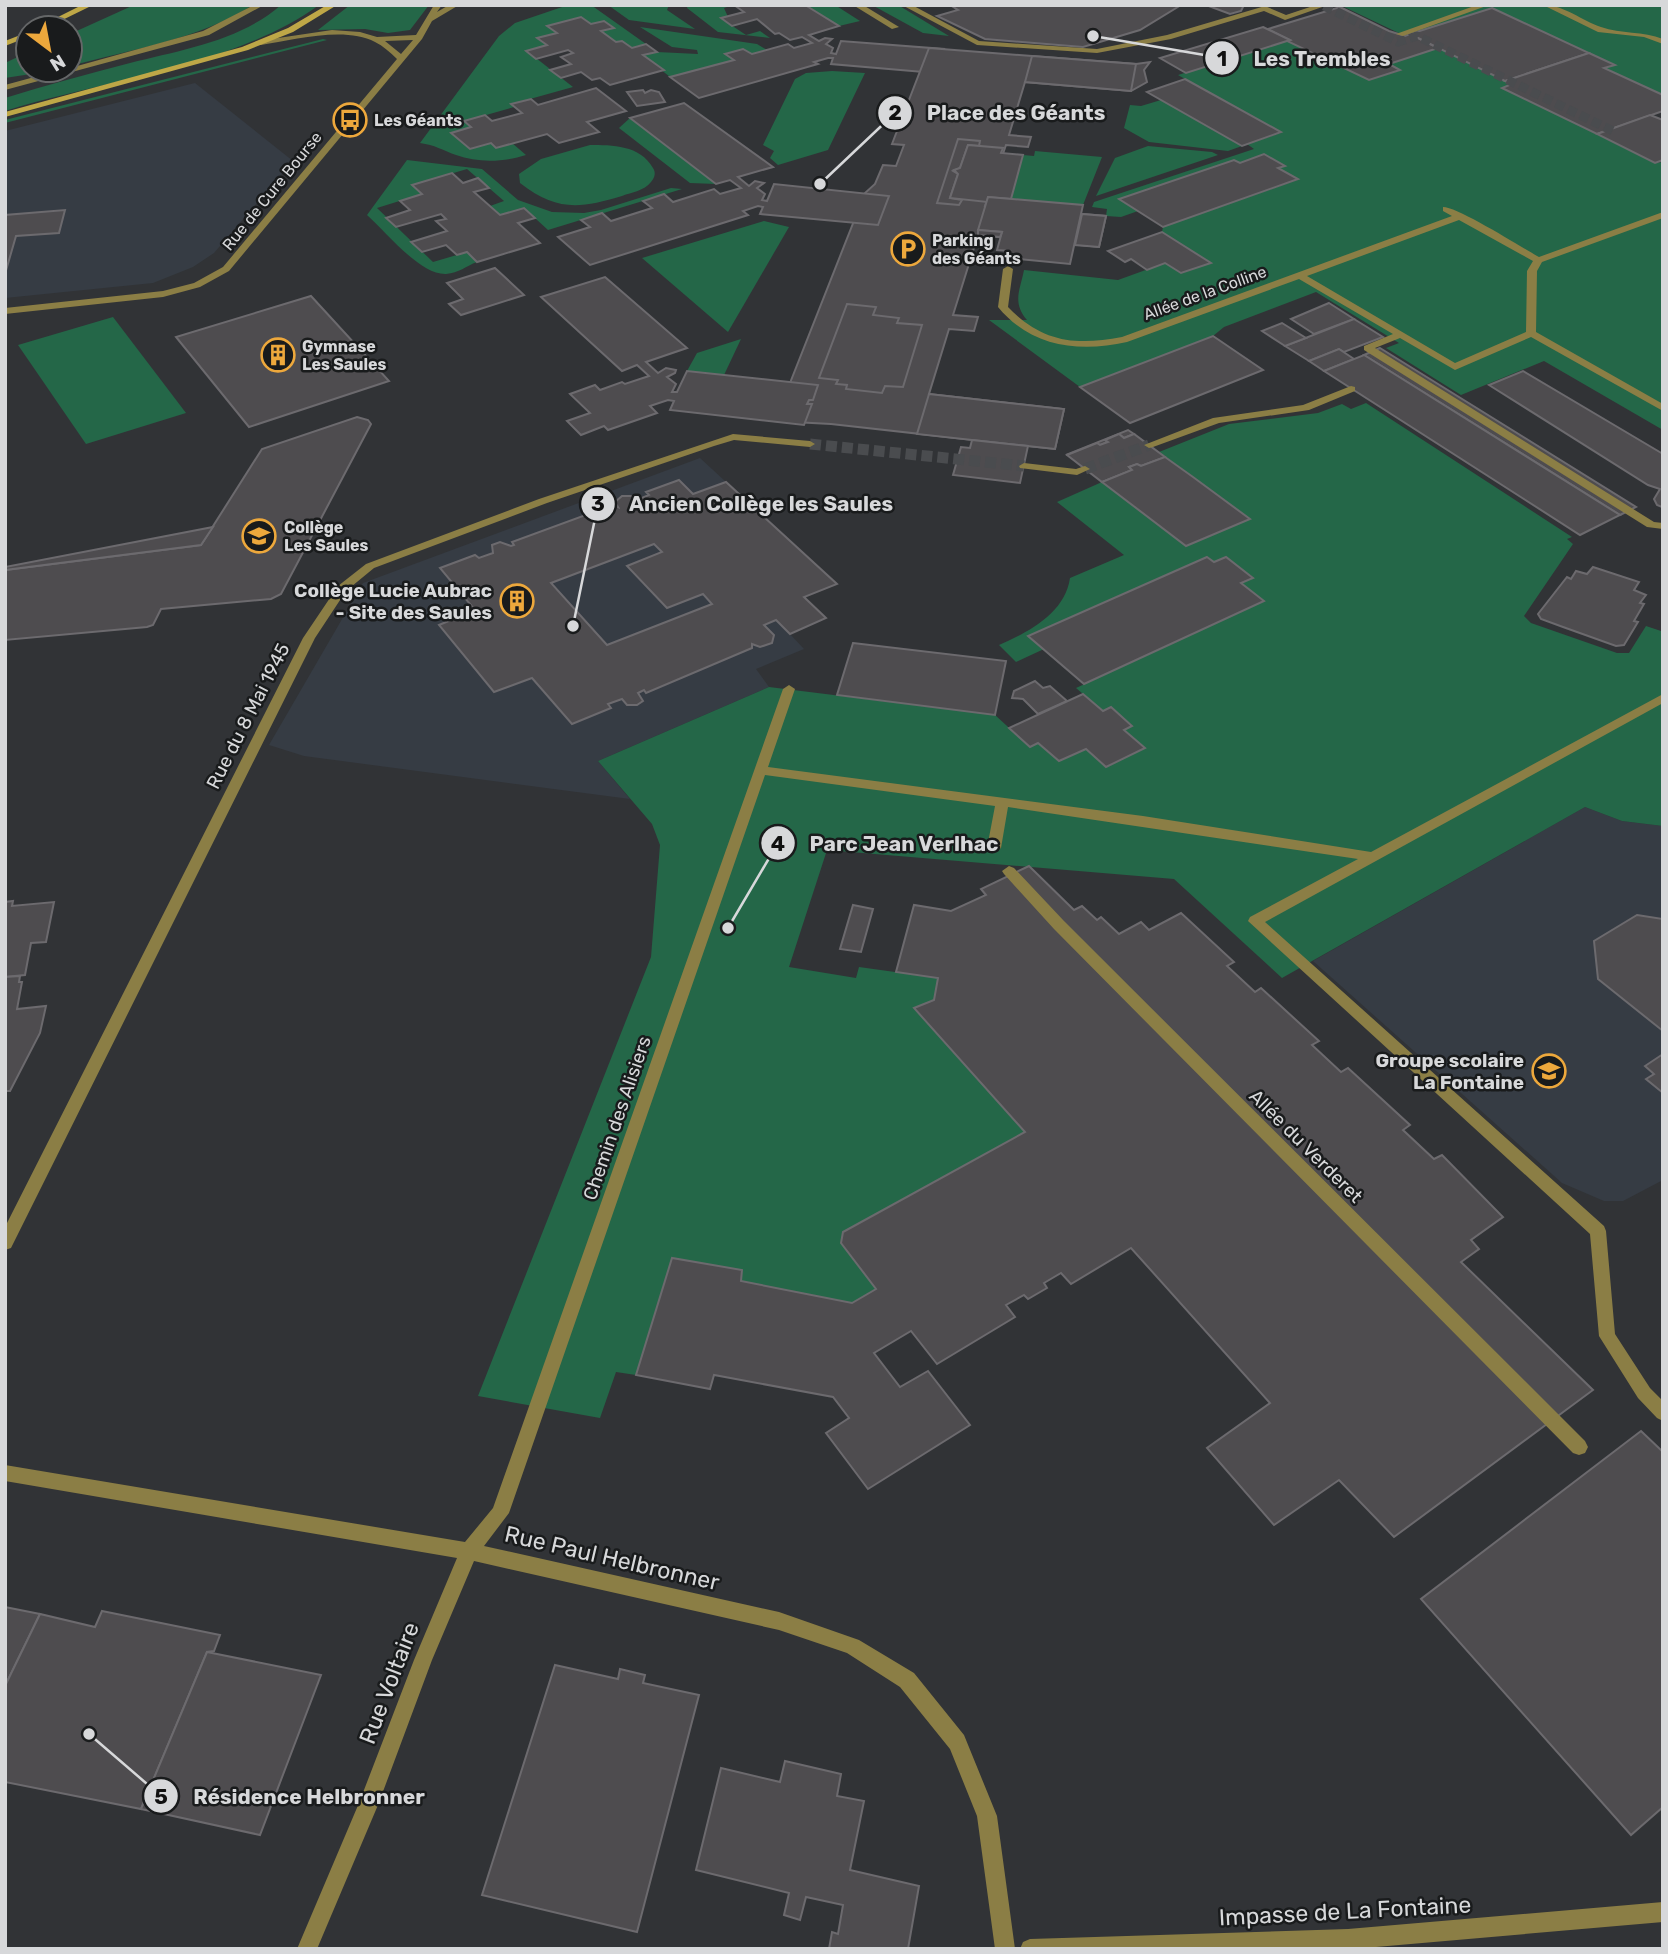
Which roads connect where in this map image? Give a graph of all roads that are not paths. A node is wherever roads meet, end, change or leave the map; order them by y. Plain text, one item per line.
1 (89, 5) edge
2 (260, 5) edge
3 (333, 5) edge
4 (438, 5) edge
5 (456, 5) edge
6 (857, 5) edge
7 (906, 5) edge
8 (1324, 5) edge
9 (1485, 5) edge
10 (1547, 5) edge
11 (70, 14) edge
12 (431, 20) junction
13 (895, 27) dead end
14 (1399, 34) dead end
15 (419, 37) junction
16 (377, 39) junction
17 (1663, 42) edge
18 (261, 43) junction
19 (401, 58) junction
20 (84, 66) edge
21 (5, 115) edge
22 (1446, 209) dead end
23 (1663, 215) edge
24 (1460, 216) junction
25 (1538, 260) junction
26 (1008, 269) dead end
27 (1301, 276) junction
28 (5, 311) edge
29 (1531, 333) junction
30 (1402, 334) junction
31 (1351, 389) dead end
32 (1663, 408) edge
33 (810, 444) tunnel mouth
34 (1149, 445) tunnel mouth
35 (1024, 466) tunnel mouth
36 (1085, 469) tunnel mouth
37 (1663, 526) edge
38 (789, 689) dead end
39 (1663, 698) edge
40 (762, 770) junction
41 (1002, 802) junction
42 (994, 848) dead end
43 (1370, 856) junction
44 (1009, 871) dead end
45 (5, 1242) edge
46 (1663, 1413) edge
47 (1579, 1447) dead end
48 (5, 1473) edge
49 (469, 1551) junction
50 (1663, 1912) edge
51 (307, 1949) edge
52 (1005, 1949) edge
53 (1030, 1949) edge

1 - 11 main road
2 - 20 street
3 - 18 main road
4 - 12 street, Rue de Cure Bourse
5 - 12 street, Rue de Cure Bourse
6 - 13 street
7 - 8 street
9 - 14 street
10 - 17 street
12 - 15 street, Rue de Cure Bourse
15 - 16 street
15 - 19 street, Rue de Cure Bourse
16 - 18 street
16 - 19 street
18 - 21 main road
19 - 28 street, Rue de Cure Bourse
22 - 24 street
23 - 25 street
24 - 25 street
24 - 27 street, Allée de la Colline
25 - 29 street
26 - 27 street, Allée de la Colline
27 - 30 street
29 - 30 street
29 - 32 street
30 - 37 street
31 - 34 street
33 - 45 street, Rue du 8 Mai 1945
35 - 36 street
38 - 40 street, Chemin des Alisiers
39 - 43 street
40 - 41 street
40 - 49 street, Chemin des Alisiers
41 - 42 street
41 - 43 street
43 - 46 street
44 - 47 street, Allée du Verderet
48 - 49 street, Rue Paul Helbronner
49 - 51 street, Rue Voltaire
49 - 52 street, Rue Paul Helbronner
50 - 53 street, Impasse de La Fontaine

